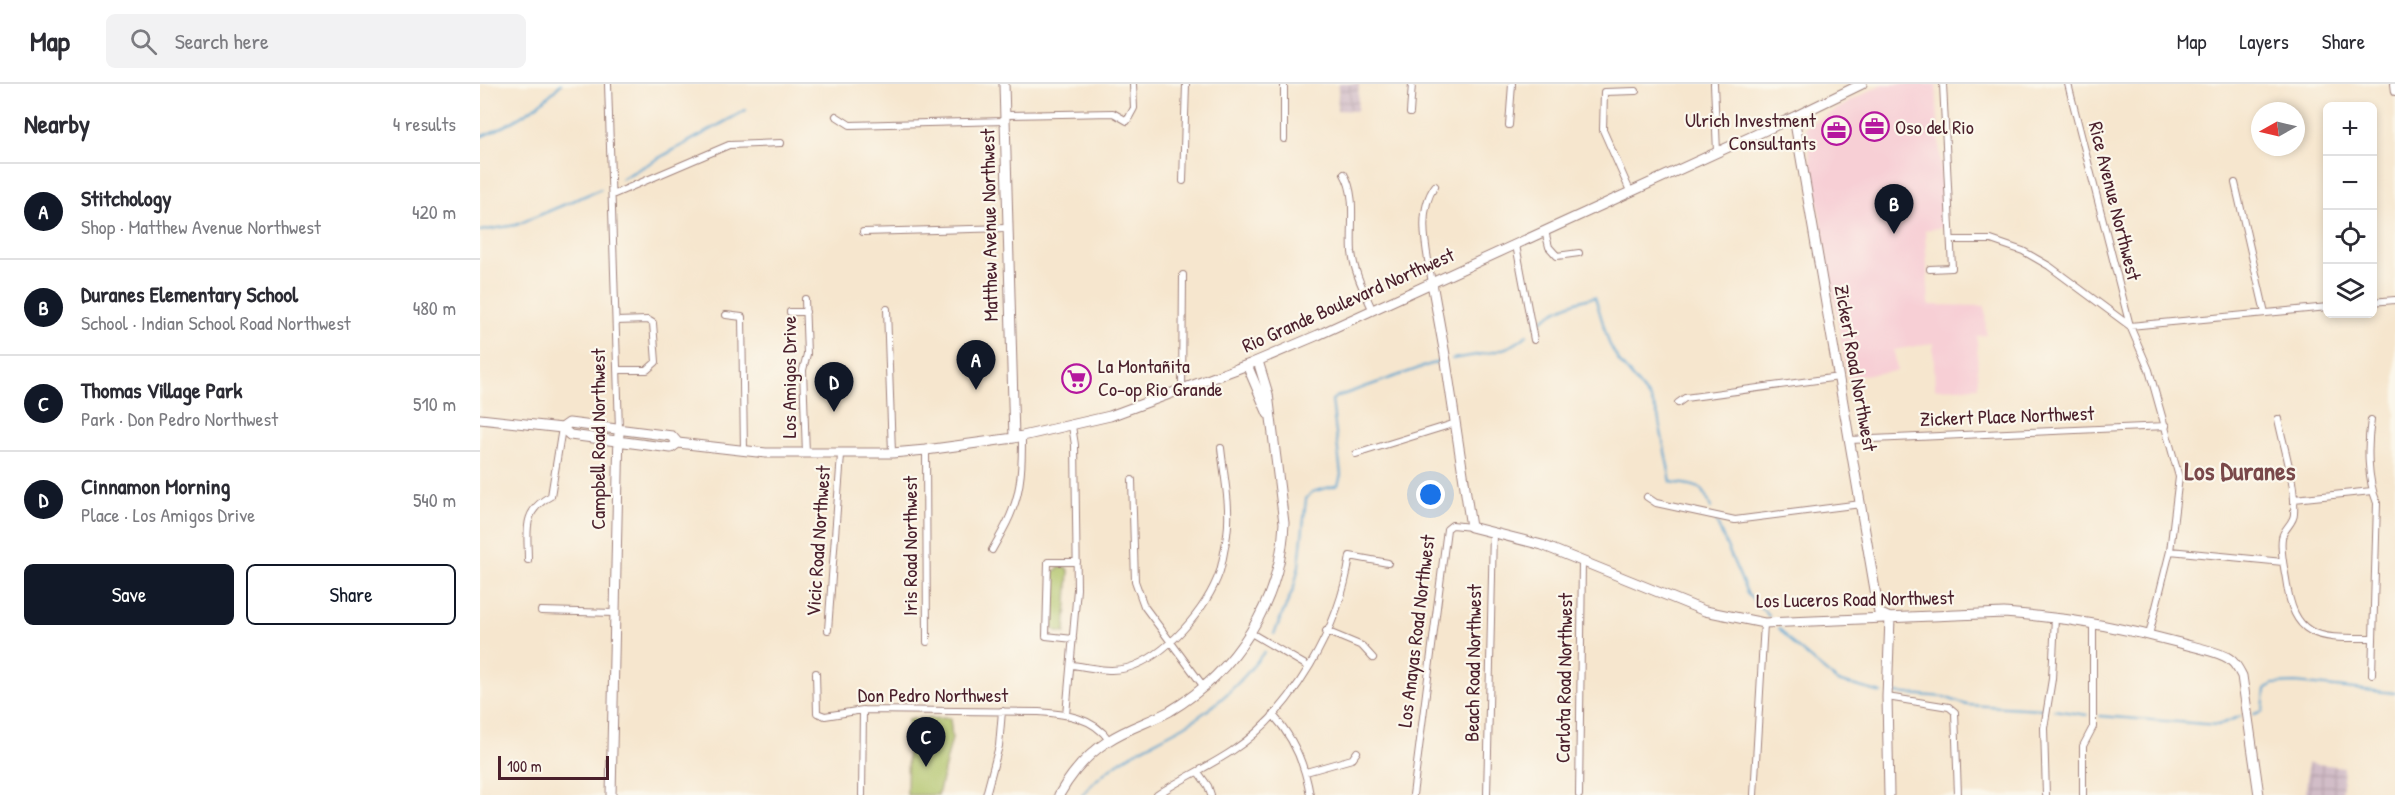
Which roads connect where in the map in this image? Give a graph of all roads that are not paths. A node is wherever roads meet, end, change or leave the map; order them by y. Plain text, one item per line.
1 (608, 84) edge
2 (1004, 84) edge
3 (1133, 84) edge
4 (1186, 84) edge
5 (1284, 84) edge
6 (1412, 84) edge
7 (1512, 84) edge
8 (1714, 84) edge
9 (1862, 84) edge
10 (1943, 84) edge
11 (2068, 84) edge
12 (2394, 84) edge
13 (1636, 91) dead end
14 (2395, 92) edge
15 (1410, 113) dead end
16 (836, 116) dead end
17 (1794, 117) junction
18 (1005, 118) junction
19 (1509, 125) dead end
20 (1284, 139) dead end
21 (781, 143) dead end
22 (1717, 152) junction
23 (1344, 174) dead end
24 (1183, 182) dead end
25 (2235, 183) dead end
26 (1435, 186) dead end
27 (1630, 191) junction
28 (612, 195) junction
29 (1007, 228) junction
30 (1545, 231) junction
31 (863, 232) dead end
32 (1951, 240) junction
33 (1516, 245) junction
34 (1579, 253) dead end
35 (1930, 269) dead end
36 (1183, 275) dead end
37 (1432, 283) junction
38 (805, 299) dead end
39 (2395, 300) edge
40 (2377, 302) edge
41 (2323, 307) edge
42 (887, 309) dead end
43 (1372, 309) junction
44 (790, 312) dead end
45 (806, 312) junction
46 (2265, 313) junction
47 (726, 315) dead end
48 (616, 321) junction
49 (2130, 326) junction
50 (1534, 340) dead end
51 (1258, 361) junction
52 (1247, 365) junction
53 (617, 370) junction
54 (1839, 377) junction
55 (1182, 390) junction
56 (1678, 403) dead end
57 (1269, 416) junction
58 (480, 419) edge
59 (2278, 419) dead end
60 (2371, 420) dead end
61 (1456, 423) junction
62 (1072, 426) junction
63 (2166, 426) junction
64 (562, 428) junction
65 (619, 429) junction
66 (1018, 437) junction
67 (1850, 440) junction
68 (618, 441) junction
69 (678, 443) junction
70 (1221, 448) dead end
71 (926, 450) junction
72 (744, 451) junction
73 (892, 453) junction
74 (806, 454) junction
75 (841, 454) junction
76 (1356, 454) dead end
77 (1132, 480) dead end
78 (2372, 491) junction
79 (1647, 497) dead end
80 (2294, 499) junction
81 (1861, 504) junction
82 (1471, 527) junction
83 (1493, 531) junction
84 (992, 550) dead end
85 (2170, 551) junction
86 (528, 560) dead end
87 (1582, 561) junction
88 (1077, 562) junction
89 (2283, 562) junction
90 (1388, 563) dead end
91 (541, 611) dead end
92 (615, 613) junction
93 (2055, 617) junction
94 (1890, 618) junction
95 (1764, 623) junction
96 (2093, 624) junction
97 (828, 630) dead end
98 (1326, 631) junction
99 (1251, 633) junction
100 (2149, 635) junction
101 (2373, 638) junction
102 (1073, 639) junction
103 (927, 642) dead end
104 (1171, 643) junction
105 (1373, 658) dead end
106 (1072, 665) junction
107 (1309, 667) junction
108 (816, 673) dead end
109 (2372, 674) dead end
110 (1204, 687) junction
111 (1887, 697) junction
112 (863, 710) junction
113 (1002, 711) junction
114 (1066, 714) junction
115 (1273, 715) junction
116 (1109, 740) junction
117 (1357, 752) dead end
118 (1198, 772) junction
119 (1306, 772) junction
120 (611, 795) edge
121 (862, 795) edge
122 (986, 795) edge
123 (1059, 795) edge
124 (1157, 795) edge
125 (1211, 795) edge
126 (1310, 795) edge
127 (1413, 795) edge
128 (1486, 795) edge
129 (1579, 795) edge
130 (1754, 795) edge
131 (1889, 795) edge
132 (1958, 795) edge
133 (2046, 795) edge
134 (2083, 795) edge
135 (2259, 795) edge

1 - 28 street, Campbell Road Northwest
2 - 18 street, Matthew Avenue Northwest
3 - 18 street
4 - 24 street
5 - 20 street
6 - 15 street
7 - 19 street
8 - 22 street
9 - 17 street, Rio Grande Boulevard Northwest
10 - 32 street
11 - 49 street, Rice Avenue Northwest
12 - 14 street
13 - 27 street
16 - 18 street
17 - 22 street, Rio Grande Boulevard Northwest
17 - 54 street, Zickert Road Northwest
18 - 29 street, Matthew Avenue Northwest
21 - 28 street
22 - 27 street, Rio Grande Boulevard Northwest
23 - 43 street
25 - 46 street
26 - 37 street
27 - 30 street, Rio Grande Boulevard Northwest
28 - 48 street, Campbell Road Northwest
29 - 31 street
29 - 66 street, Matthew Avenue Northwest
30 - 33 street, Rio Grande Boulevard Northwest
30 - 34 street
32 - 35 street
32 - 49 street
33 - 37 street, Rio Grande Boulevard Northwest
33 - 50 street
36 - 55 street
37 - 43 street, Rio Grande Boulevard Northwest
37 - 61 street
38 - 45 street, Los Amigos Drive
39 - 40 street
41 - 46 street
42 - 73 street
43 - 51 street, Rio Grande Boulevard Northwest
44 - 45 street
45 - 74 street, Los Amigos Drive
46 - 49 street
47 - 72 street
48 - 53 street, Campbell Road Northwest
48 - 53 street
49 - 63 street, Rice Avenue Northwest
51 - 52 street, Rio Grande Boulevard Northwest
51 - 57 street
52 - 55 street, Rio Grande Boulevard Northwest
52 - 57 street
53 - 65 street, Campbell Road Northwest
54 - 56 street
54 - 67 street, Zickert Road Northwest
55 - 62 street, Rio Grande Boulevard Northwest
57 - 99 street
58 - 64 street, Rio Grande Boulevard Northwest
59 - 80 street
60 - 78 street
61 - 76 street
61 - 82 street
62 - 66 street, Rio Grande Boulevard Northwest
62 - 88 street
63 - 67 street, Zickert Place Northwest
63 - 85 street, Rice Avenue Northwest
64 - 65 street, Rio Grande Boulevard Northwest
64 - 68 street, Rio Grande Boulevard Northwest
64 - 86 street
65 - 68 street, Campbell Road Northwest
65 - 69 street, Rio Grande Boulevard Northwest
66 - 71 street, Rio Grande Boulevard Northwest
66 - 84 street, Matthew Avenue Northwest
67 - 81 street, Zickert Road Northwest
68 - 69 street, Rio Grande Boulevard Northwest
68 - 92 street, Campbell Road Northwest
69 - 72 street, Rio Grande Boulevard Northwest
70 - 104 street
71 - 73 street, Rio Grande Boulevard Northwest
71 - 103 street, Iris Road Northwest
72 - 74 street, Rio Grande Boulevard Northwest
73 - 75 street, Rio Grande Boulevard Northwest
74 - 75 street, Rio Grande Boulevard Northwest
75 - 97 street, Vicic Road Northwest
77 - 104 street
78 - 80 street
78 - 101 street
79 - 81 street
80 - 89 street
81 - 94 street, Zickert Road Northwest
82 - 83 street, Los Luceros Road Northwest
82 - 127 street, Los Anayas Road Northwest
83 - 87 street, Los Luceros Road Northwest
83 - 128 street, Beach Road Northwest
85 - 89 street
85 - 100 street, Rice Avenue Northwest
87 - 95 street, Los Luceros Road Northwest
87 - 129 street, Carlota Road Northwest
88 - 102 street
88 - 102 street
89 - 101 street
90 - 98 street
91 - 92 street
92 - 120 street, Campbell Road Northwest
93 - 94 street, Los Luceros Road Northwest
93 - 96 street, Los Luceros Road Northwest
93 - 133 street
94 - 95 street, Los Luceros Road Northwest
94 - 111 street
95 - 130 street
96 - 100 street, Los Luceros Road Northwest
96 - 134 street
98 - 105 street
98 - 107 street
99 - 107 street
99 - 110 street
100 - 135 street, Los Luceros Road Northwest
101 - 109 street
102 - 106 street
104 - 106 street
104 - 110 street
106 - 114 street
107 - 115 street
108 - 112 street, Don Pedro Northwest
110 - 116 street
111 - 131 street
111 - 132 street
112 - 113 street, Don Pedro Northwest
112 - 121 street
113 - 114 street, Don Pedro Northwest
113 - 122 street
114 - 116 street, Don Pedro Northwest
115 - 118 street
115 - 119 street
116 - 123 street
117 - 119 street
118 - 124 street
118 - 125 street
119 - 126 street

